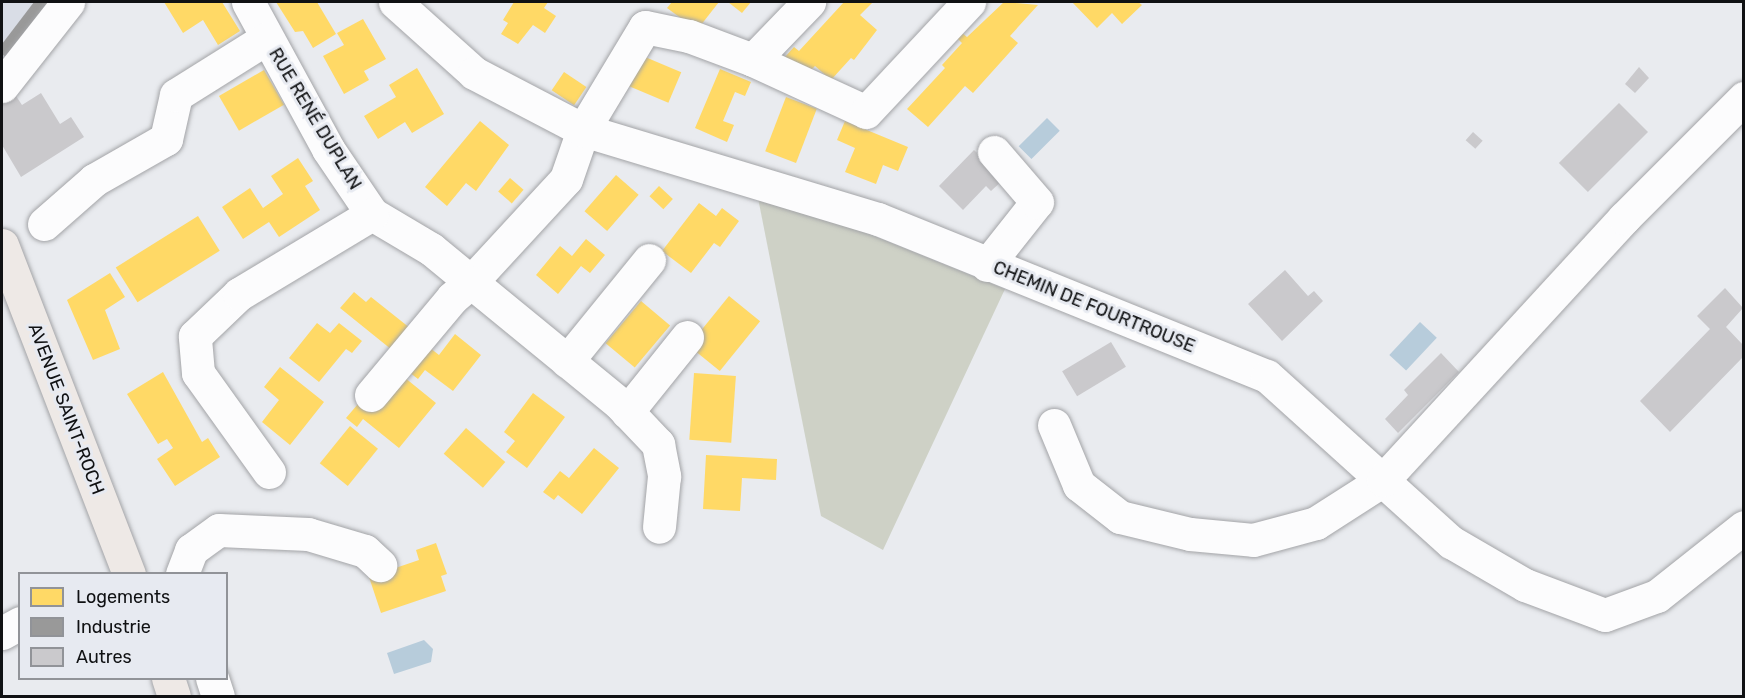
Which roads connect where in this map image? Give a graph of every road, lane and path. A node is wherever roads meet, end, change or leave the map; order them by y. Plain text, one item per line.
1 (68, 2) edge
2 (248, 2) edge
3 (395, 2) edge
4 (809, 2) edge
5 (969, 2) edge
6 (267, 39) junction
7 (753, 60) junction
8 (2, 86) edge
9 (1743, 98) edge
10 (583, 130) junction
11 (994, 152) dead end
12 (372, 214) junction
13 (44, 224) dead end
14 (2, 245) edge
15 (649, 260) dead end
16 (987, 265) junction
17 (471, 282) junction
18 (687, 337) dead end
19 (567, 361) junction
20 (371, 394) dead end
21 (627, 412) junction
22 (1054, 426) dead end
23 (269, 472) dead end
24 (1383, 480) junction
25 (659, 527) dead end
26 (1743, 527) edge
27 (380, 565) dead end
28 (125, 572) edge
29 (182, 572) edge
30 (18, 625) edge
31 (2, 633) edge
32 (169, 680) edge
33 (213, 680) edge
34 (174, 696) edge
35 (218, 696) edge

1 - 8 street
2 - 6 street, RUE RENÉ DUPLAN
3 - 10 street, CHEMIN DE FOURTROUSE
4 - 7 street
5 - 7 street
6 - 12 street, RUE RENÉ DUPLAN
6 - 13 street
7 - 10 street
9 - 24 street
10 - 16 street, CHEMIN DE FOURTROUSE
10 - 17 street
11 - 16 street
12 - 17 street, RUE RENÉ DUPLAN
12 - 23 street
14 - 28 main road, AVENUE SAINT-ROCH
15 - 19 street
16 - 24 street, CHEMIN DE FOURTROUSE
17 - 19 street, RUE RENÉ DUPLAN
17 - 20 street
18 - 21 street
19 - 21 street, RUE RENÉ DUPLAN
21 - 25 street, RUE RENÉ DUPLAN
22 - 24 street
24 - 26 street, CHEMIN DE FOURTROUSE
27 - 29 street
30 - 31 street
32 - 34 main road
33 - 35 street

